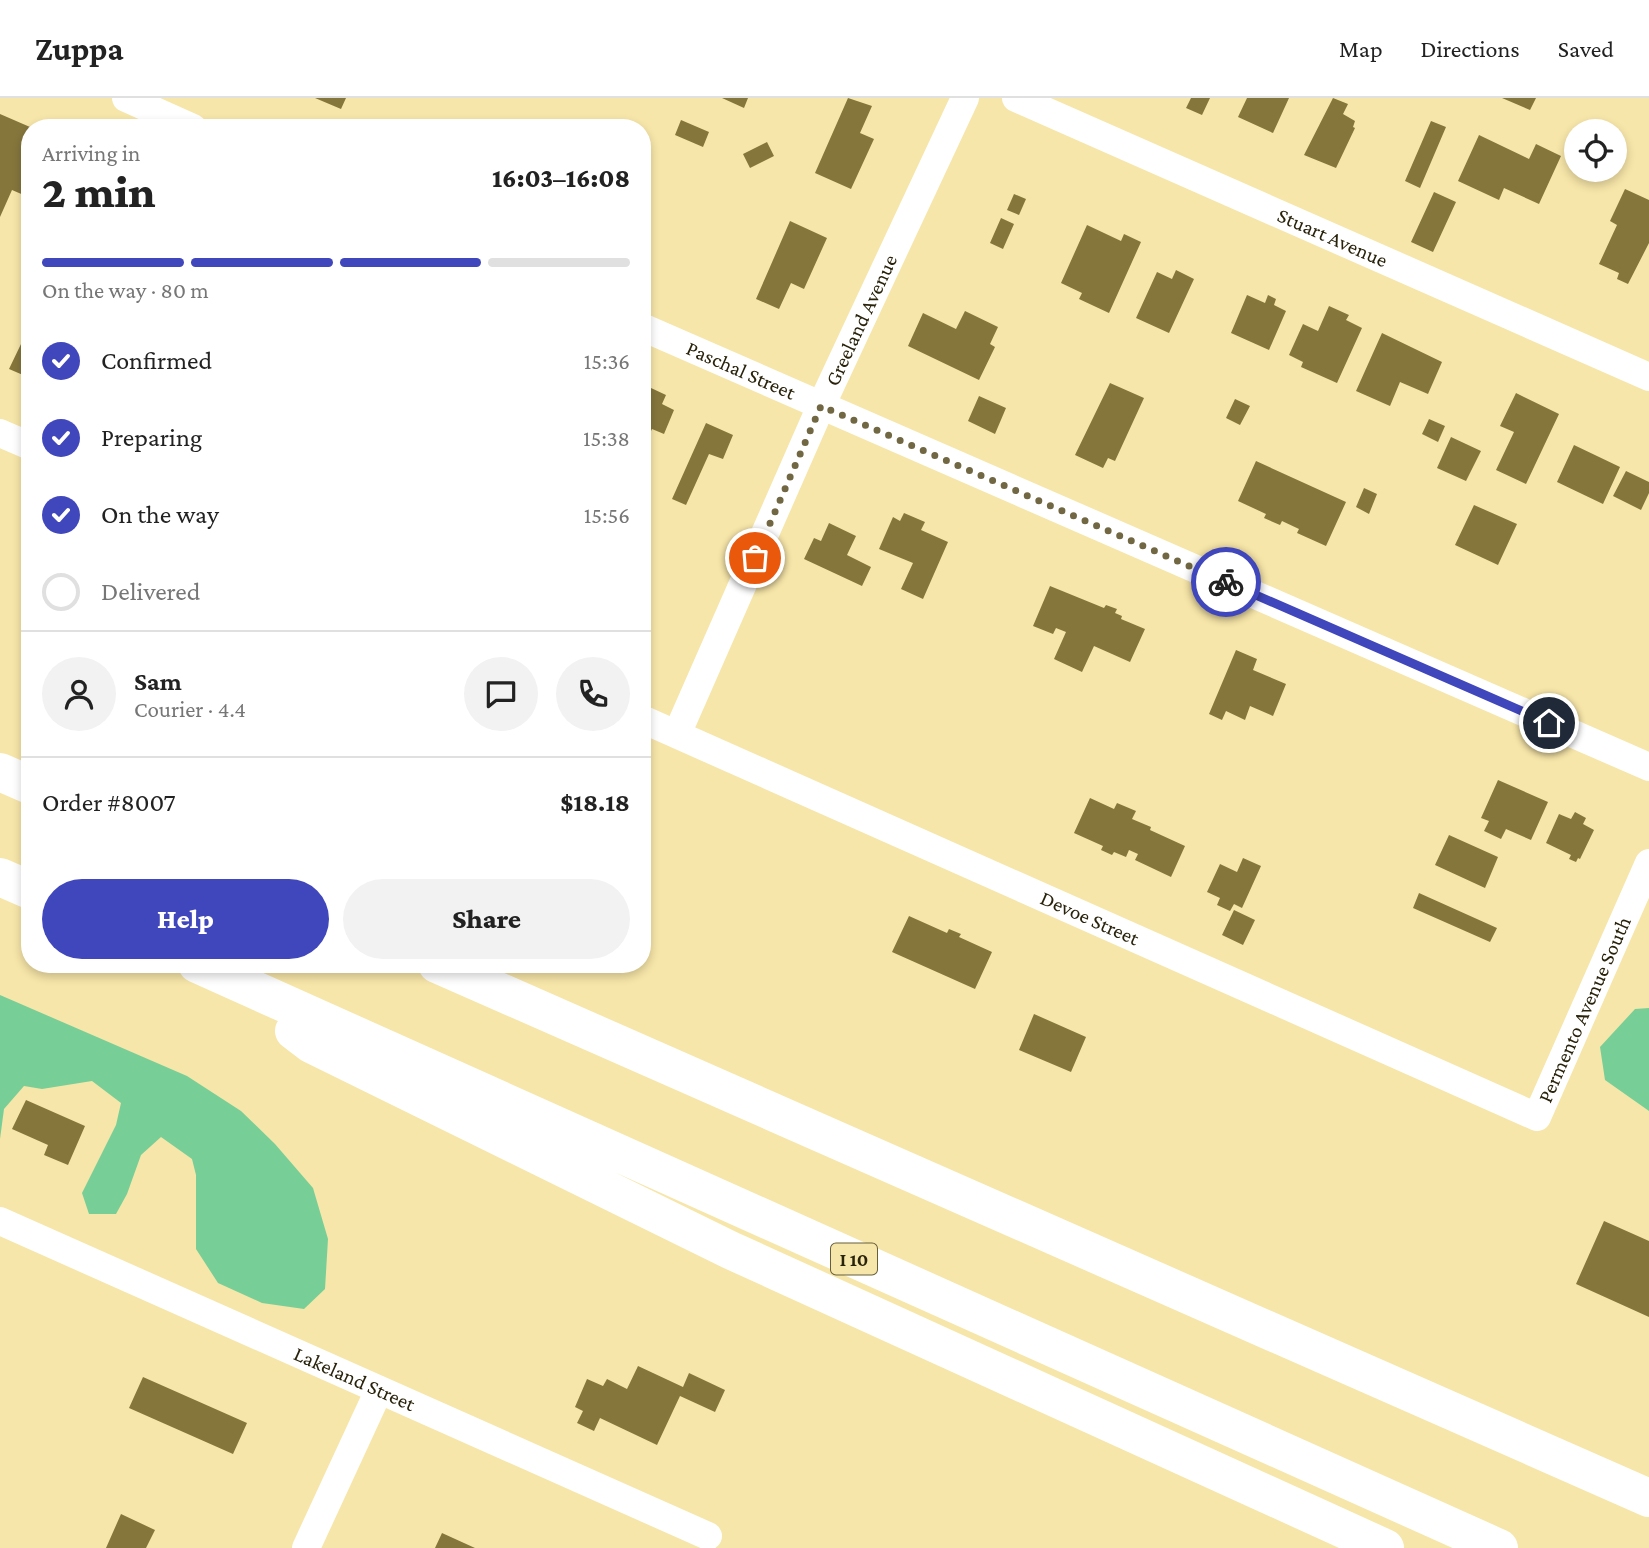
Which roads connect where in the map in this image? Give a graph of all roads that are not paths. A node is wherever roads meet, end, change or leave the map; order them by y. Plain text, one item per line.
1 (126, 98) edge
2 (965, 98) edge
3 (1016, 98) edge
4 (173, 119) edge
5 (651, 331) edge
6 (1649, 377) edge
7 (821, 406) junction
8 (0, 433) edge
9 (21, 442) edge
10 (651, 723) edge
11 (677, 734) junction
12 (1649, 767) edge
13 (0, 772) edge
14 (21, 781) edge
15 (1649, 863) edge
16 (0, 877) edge
17 (21, 886) edge
18 (211, 973) edge
19 (216, 973) edge
20 (457, 973) edge
21 (1537, 1117) joint
22 (0, 1221) edge
23 (380, 1390) junction
24 (1649, 1498) edge
25 (708, 1536) dead end
26 (306, 1548) edge
27 (1385, 1548) edge
28 (1499, 1548) edge

1 - 4 street
2 - 7 street, Greeland Avenue
3 - 6 street, Stuart Avenue
5 - 7 street, Paschal Street
7 - 11 street, Greeland Avenue
7 - 12 street, Paschal Street
8 - 9 street
10 - 11 street, Devoe Street
11 - 21 street, Devoe Street
13 - 14 highway
15 - 21 street, Permento Avenue South
16 - 17 highway
18 - 27 highway
19 - 28 highway, I 10
20 - 24 highway
22 - 23 street, Lakeland Street
23 - 25 street, Lakeland Street
23 - 26 street

